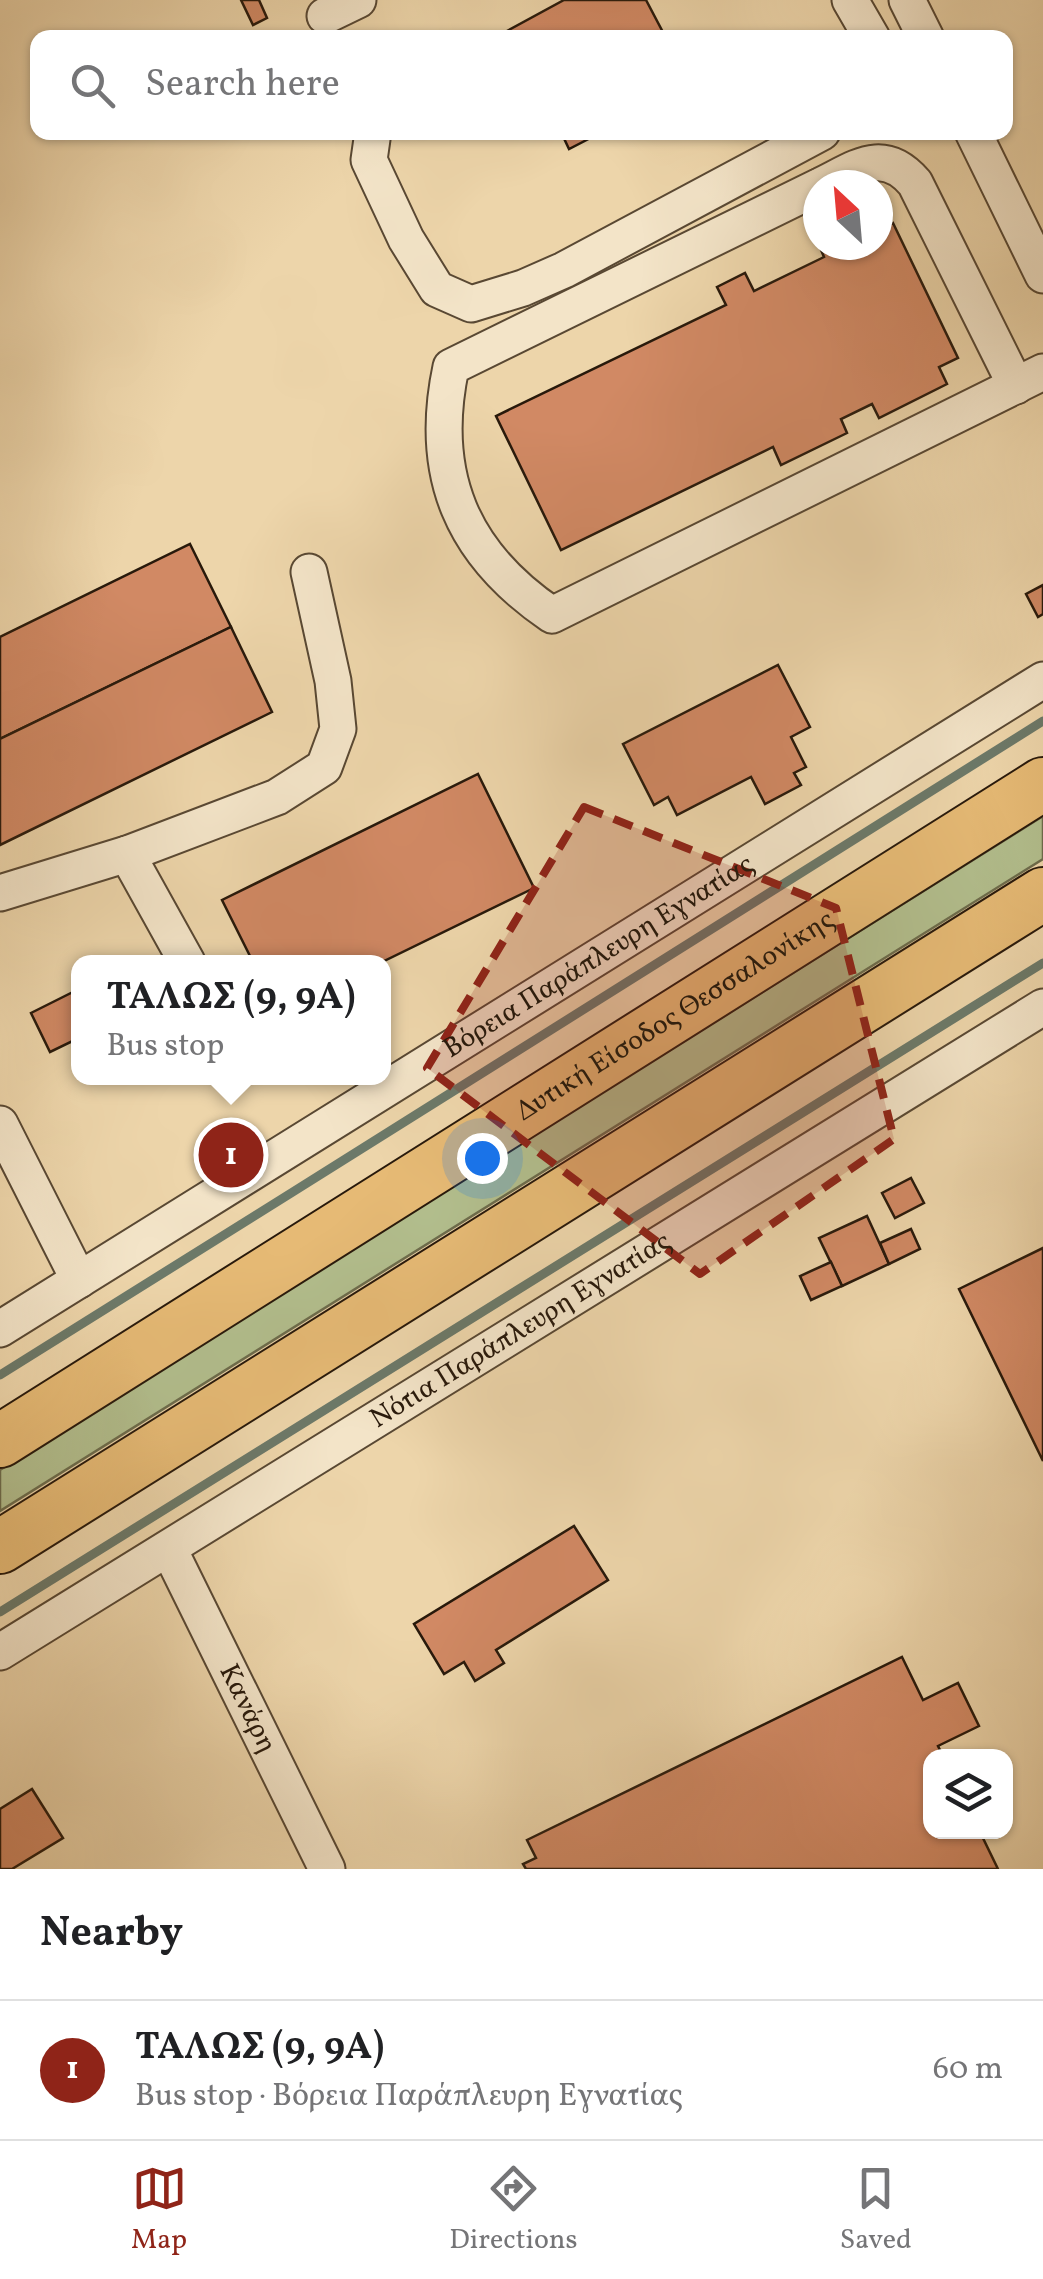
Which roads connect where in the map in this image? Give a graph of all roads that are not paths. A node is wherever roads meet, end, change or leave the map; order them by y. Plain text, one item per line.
1 (358, 0) edge
2 (850, 0) edge
3 (907, 0) edge
4 (325, 16) dead end
5 (867, 30) edge
6 (922, 30) edge
7 (371, 140) edge
8 (807, 140) edge
9 (977, 140) edge
10 (852, 170) edge
11 (803, 194) edge
12 (1043, 274) edge
13 (1030, 379) edge
14 (309, 572) dead end
15 (1043, 680) edge
16 (1043, 784) edge
17 (127, 854) junction
18 (0, 893) edge
19 (1043, 894) edge
20 (182, 955) edge
21 (1043, 1007) edge
22 (0, 1124) edge
23 (79, 1280) junction
24 (0, 1329) edge
25 (0, 1441) edge
26 (0, 1547) edge
27 (169, 1549) junction
28 (0, 1652) edge
29 (328, 1869) edge

1 - 4 street
2 - 5 street
3 - 6 street
7 - 8 street
9 - 12 street
10 - 13 street
11 - 13 street
14 - 17 street
15 - 23 street, Βόρεια Παράπλευρη Εγνατίας
16 - 25 highway, Δυτική Είσοδος Θεσσαλονίκης
17 - 18 street
17 - 20 street
19 - 26 highway
21 - 27 street, Νότια Παράπλευρη Εγνατίας
22 - 23 street
23 - 24 street, Βόρεια Παράπλευρη Εγνατίας
27 - 28 street, Νότια Παράπλευρη Εγνατίας
27 - 29 street, Κανάρη

